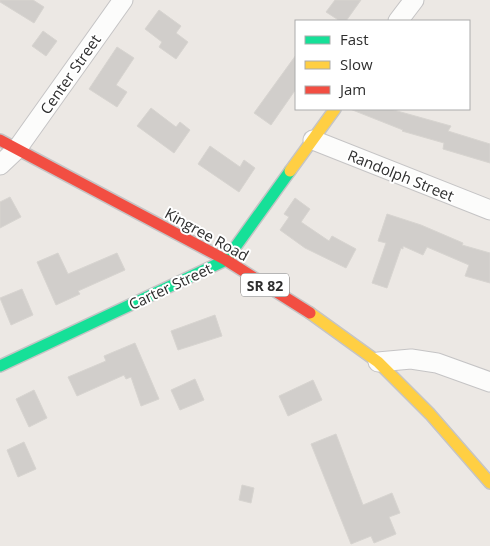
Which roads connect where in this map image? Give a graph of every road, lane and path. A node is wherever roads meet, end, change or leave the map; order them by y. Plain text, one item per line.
1 (123, 0) edge
2 (414, 0) edge
3 (399, 20) edge
4 (335, 110) edge
5 (0, 140) edge
6 (313, 140) junction
7 (17, 149) junction
8 (0, 165) edge
9 (490, 210) edge
10 (226, 260) junction
11 (378, 362) junction
12 (0, 366) edge
13 (490, 382) edge
14 (490, 483) edge

1 - 7 street, Center Street
2 - 3 street
4 - 6 main road, Carter Street
5 - 7 main road, Kingree Road / SR 82
6 - 9 street, Randolph Street
6 - 10 main road, Carter Street
7 - 8 street, Center Street
7 - 10 main road, Kingree Road / SR 82
10 - 11 main road, Kingree Road / SR 82
10 - 12 main road, Carter Street
11 - 13 street
11 - 14 main road, Kingree Road / SR 82

